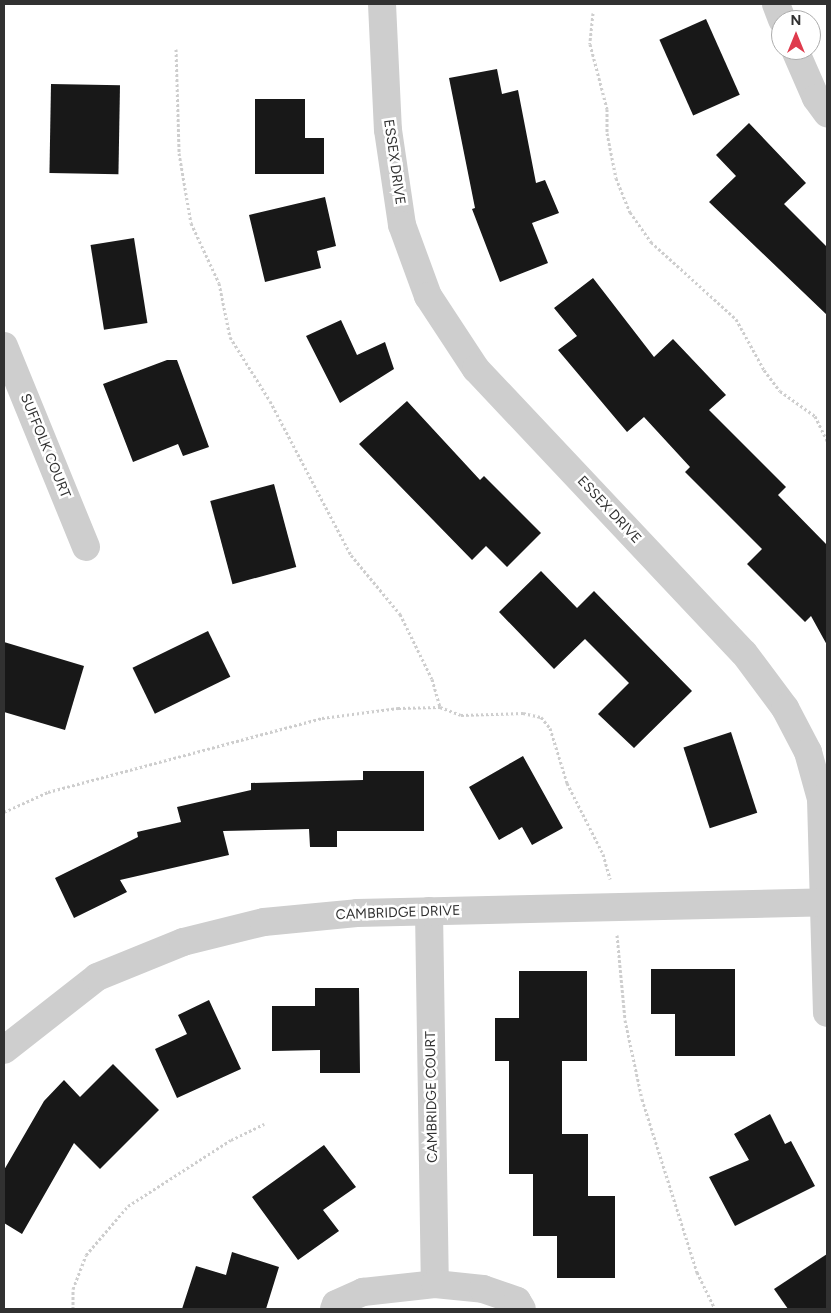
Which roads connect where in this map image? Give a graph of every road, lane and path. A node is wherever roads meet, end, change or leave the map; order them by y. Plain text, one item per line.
1 (382, 4) edge
2 (593, 13) dead end
3 (176, 49) dead end
4 (799, 60) edge
5 (827, 113) edge
6 (4, 346) edge
7 (827, 441) edge
8 (86, 547) dead end
9 (440, 707) dead end
10 (825, 902) edge
11 (429, 911) junction
12 (827, 1013) edge
13 (4, 1050) edge
14 (264, 1124) dead end
15 (435, 1284) junction
16 (73, 1309) edge
17 (334, 1309) edge
18 (522, 1309) edge

1 - 10 street, ESSEX DRIVE
2 - 7 path
3 - 9 path
4 - 5 street
6 - 8 street, SUFFOLK COURT
10 - 11 street, CAMBRIDGE DRIVE
10 - 12 street, ESSEX DRIVE
11 - 13 street, CAMBRIDGE DRIVE
11 - 15 street, CAMBRIDGE COURT
14 - 16 path
15 - 17 street
15 - 18 street

